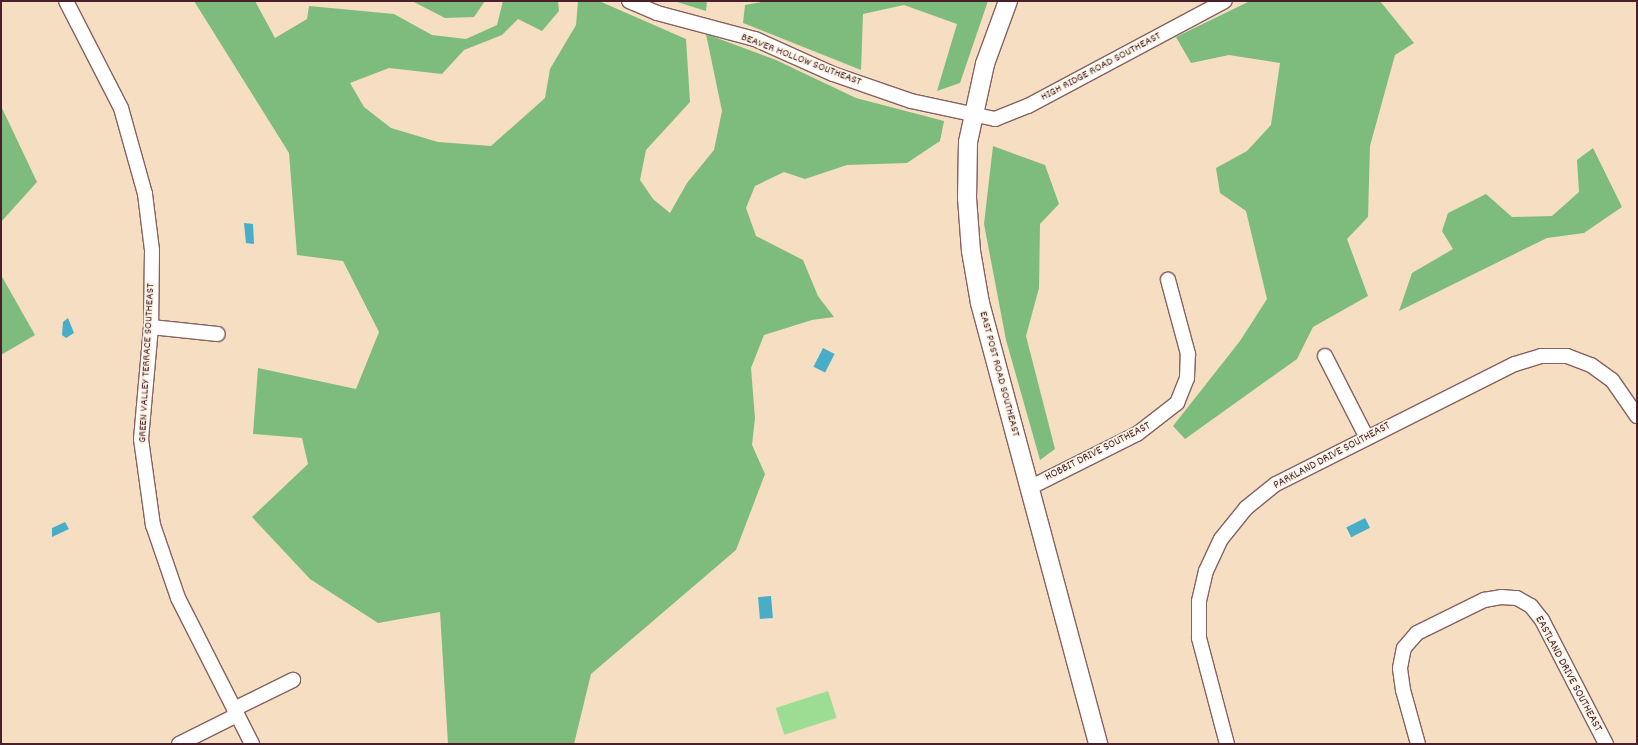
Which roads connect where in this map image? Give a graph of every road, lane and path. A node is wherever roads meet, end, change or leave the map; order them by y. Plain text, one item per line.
1 (66, 1) edge
2 (629, 1) edge
3 (1008, 1) edge
4 (1225, 1) edge
5 (974, 113) junction
6 (1168, 280) dead end
7 (151, 327) junction
8 (218, 334) dead end
9 (1325, 356) dead end
10 (1637, 416) edge
11 (1367, 438) junction
12 (1029, 488) junction
13 (293, 680) dead end
14 (235, 712) junction
15 (179, 744) edge
16 (252, 744) edge
17 (1098, 744) edge
18 (1227, 744) edge
19 (1418, 744) edge
20 (1606, 744) edge

1 - 7 street, GREEN VALLEY TERRACE SOUTHEAST
2 - 5 street, BEAVER HOLLOW SOUTHEAST
3 - 5 main road, EAST POST ROAD SOUTHEAST
4 - 5 street, HIGH RIDGE ROAD SOUTHEAST
5 - 12 main road, EAST POST ROAD SOUTHEAST
6 - 12 street, HOBBIT DRIVE SOUTHEAST
7 - 8 street
7 - 14 street, GREEN VALLEY TERRACE SOUTHEAST
9 - 11 street
10 - 11 street, PARKLAND DRIVE SOUTHEAST
11 - 18 street, PARKLAND DRIVE SOUTHEAST
12 - 17 main road, EAST POST ROAD SOUTHEAST
13 - 14 street
14 - 15 street
14 - 16 street, GREEN VALLEY TERRACE SOUTHEAST
19 - 20 street, EASTLAND DRIVE SOUTHEAST

